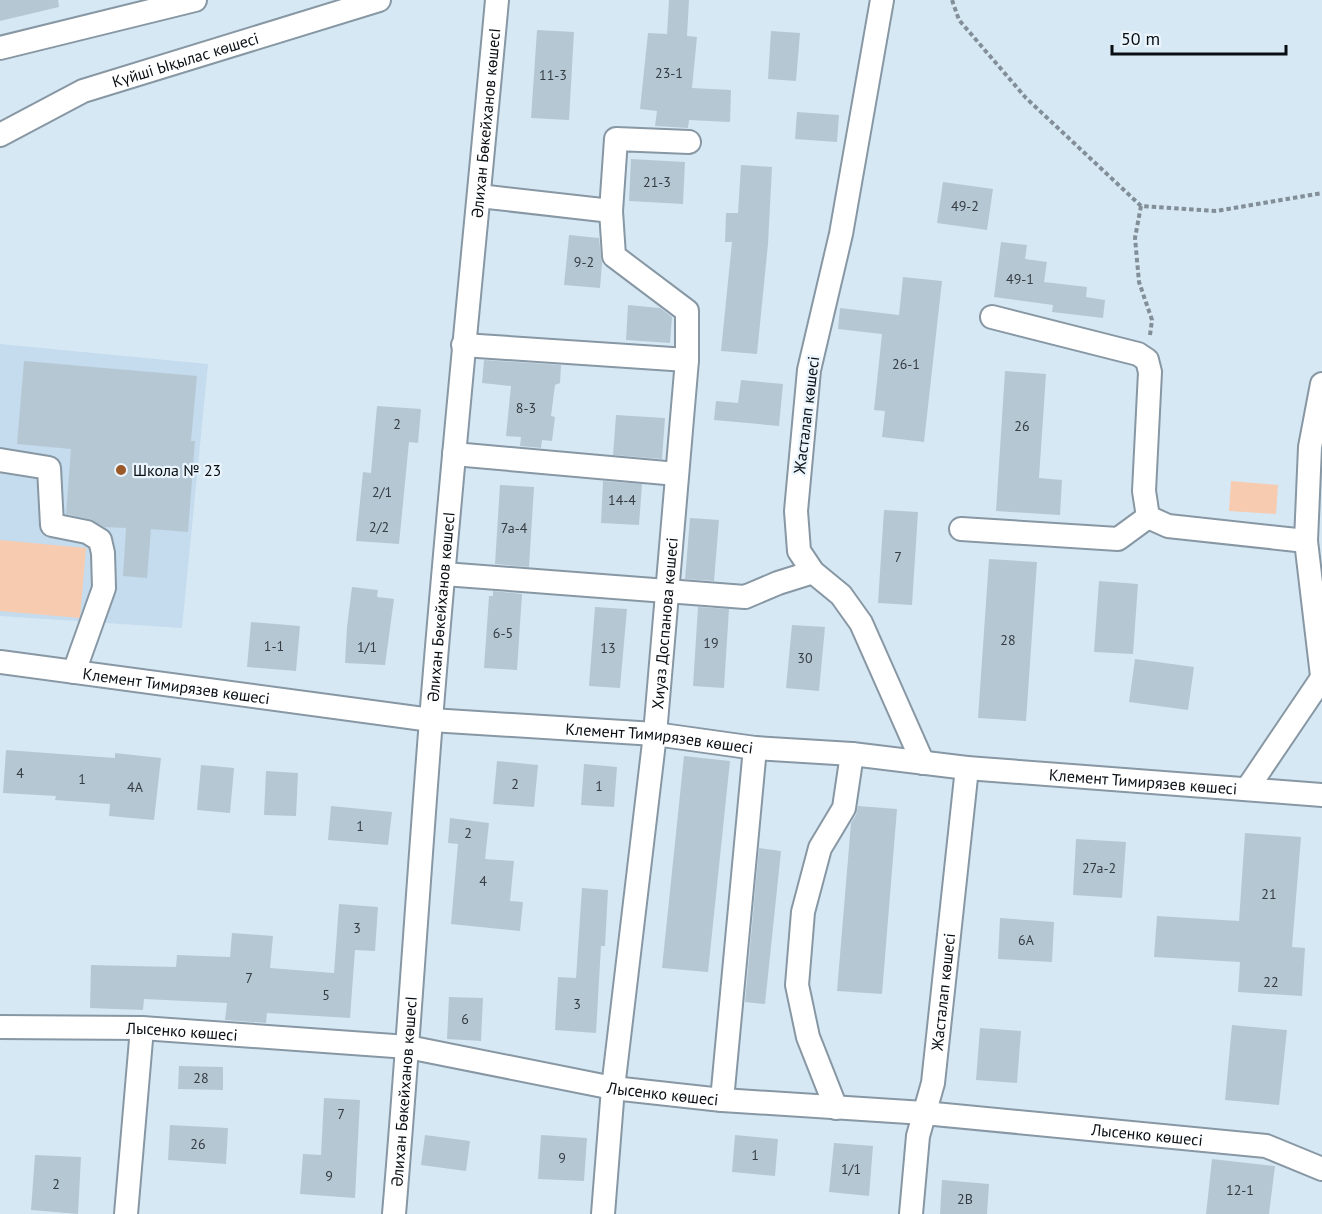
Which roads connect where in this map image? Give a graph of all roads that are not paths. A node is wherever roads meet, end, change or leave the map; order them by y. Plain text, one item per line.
1 (195, 0) edge
2 (379, 0) edge
3 (496, 0) edge
4 (882, 0) edge
5 (0, 48) edge
6 (0, 135) edge
7 (689, 142) dead end
8 (479, 196) junction
9 (611, 211) junction
10 (992, 317) dead end
11 (464, 345) junction
12 (687, 360) junction
13 (1322, 384) edge
14 (454, 454) junction
15 (0, 460) edge
16 (677, 474) junction
17 (1148, 517) junction
18 (961, 529) dead end
19 (1306, 541) junction
20 (813, 572) junction
21 (444, 574) junction
22 (668, 591) junction
23 (0, 662) edge
24 (74, 672) junction
25 (1322, 677) edge
26 (431, 720) junction
27 (656, 734) junction
28 (755, 748) junction
29 (852, 754) junction
30 (923, 763) junction
31 (968, 768) junction
32 (1247, 789) junction
33 (1322, 795) edge
34 (0, 1027) edge
35 (142, 1028) junction
36 (408, 1047) junction
37 (613, 1088) junction
38 (722, 1100) junction
39 (836, 1108) junction
40 (924, 1113) junction
41 (1322, 1169) edge
42 (126, 1214) edge
43 (394, 1214) edge
44 (603, 1214) edge
45 (911, 1214) edge

1 - 5 street
2 - 6 street, Күйші Ықылас көшесі
3 - 8 street, Әлихан Бөкейханов көшесI
4 - 20 street, Жасталап көшесі
7 - 9 street, Хиуаз Доспанова көшесі
8 - 9 street
8 - 11 street, Әлихан Бөкейханов көшесI
9 - 12 street, Хиуаз Доспанова көшесі
10 - 17 street
11 - 12 street
11 - 14 street, Әлихан Бөкейханов көшесI
12 - 16 street, Хиуаз Доспанова көшесі
13 - 19 street
14 - 16 street
14 - 21 street, Әлихан Бөкейханов көшесI
15 - 24 street
16 - 22 street, Хиуаз Доспанова көшесі
17 - 18 street
17 - 19 street
19 - 25 street
20 - 22 street
20 - 30 street, Жасталап көшесі
21 - 22 street
21 - 26 street, Әлихан Бөкейханов көшесI
22 - 27 street, Хиуаз Доспанова көшесі
23 - 24 street, Клемент Тимирязев көшесі
24 - 26 street, Клемент Тимирязев көшесі
25 - 32 street
26 - 27 street, Клемент Тимирязев көшесі
26 - 36 street, Әлихан Бөкейханов көшесI
27 - 28 street, Клемент Тимирязев көшесі
27 - 37 street, Хиуаз Доспанова көшесі
28 - 29 street, Клемент Тимирязев көшесі
28 - 38 street
29 - 30 street, Клемент Тимирязев көшесі
29 - 39 street
30 - 31 street, Клемент Тимирязев көшесі
31 - 32 street, Клемент Тимирязев көшесі
31 - 40 street, Жасталап көшесі
32 - 33 street, Клемент Тимирязев көшесі
34 - 35 street, Лысенко көшесі
35 - 36 street, Лысенко көшесі
35 - 42 street
36 - 37 street, Лысенко көшесі
36 - 43 street, Әлихан Бөкейханов көшесI
37 - 38 street, Лысенко көшесі
37 - 44 street, Хиуаз Доспанова көшесі
38 - 39 street, Лысенко көшесі
39 - 40 street, Лысенко көшесі
40 - 41 street, Лысенко көшесі
40 - 45 street, Жасталап көшесі

